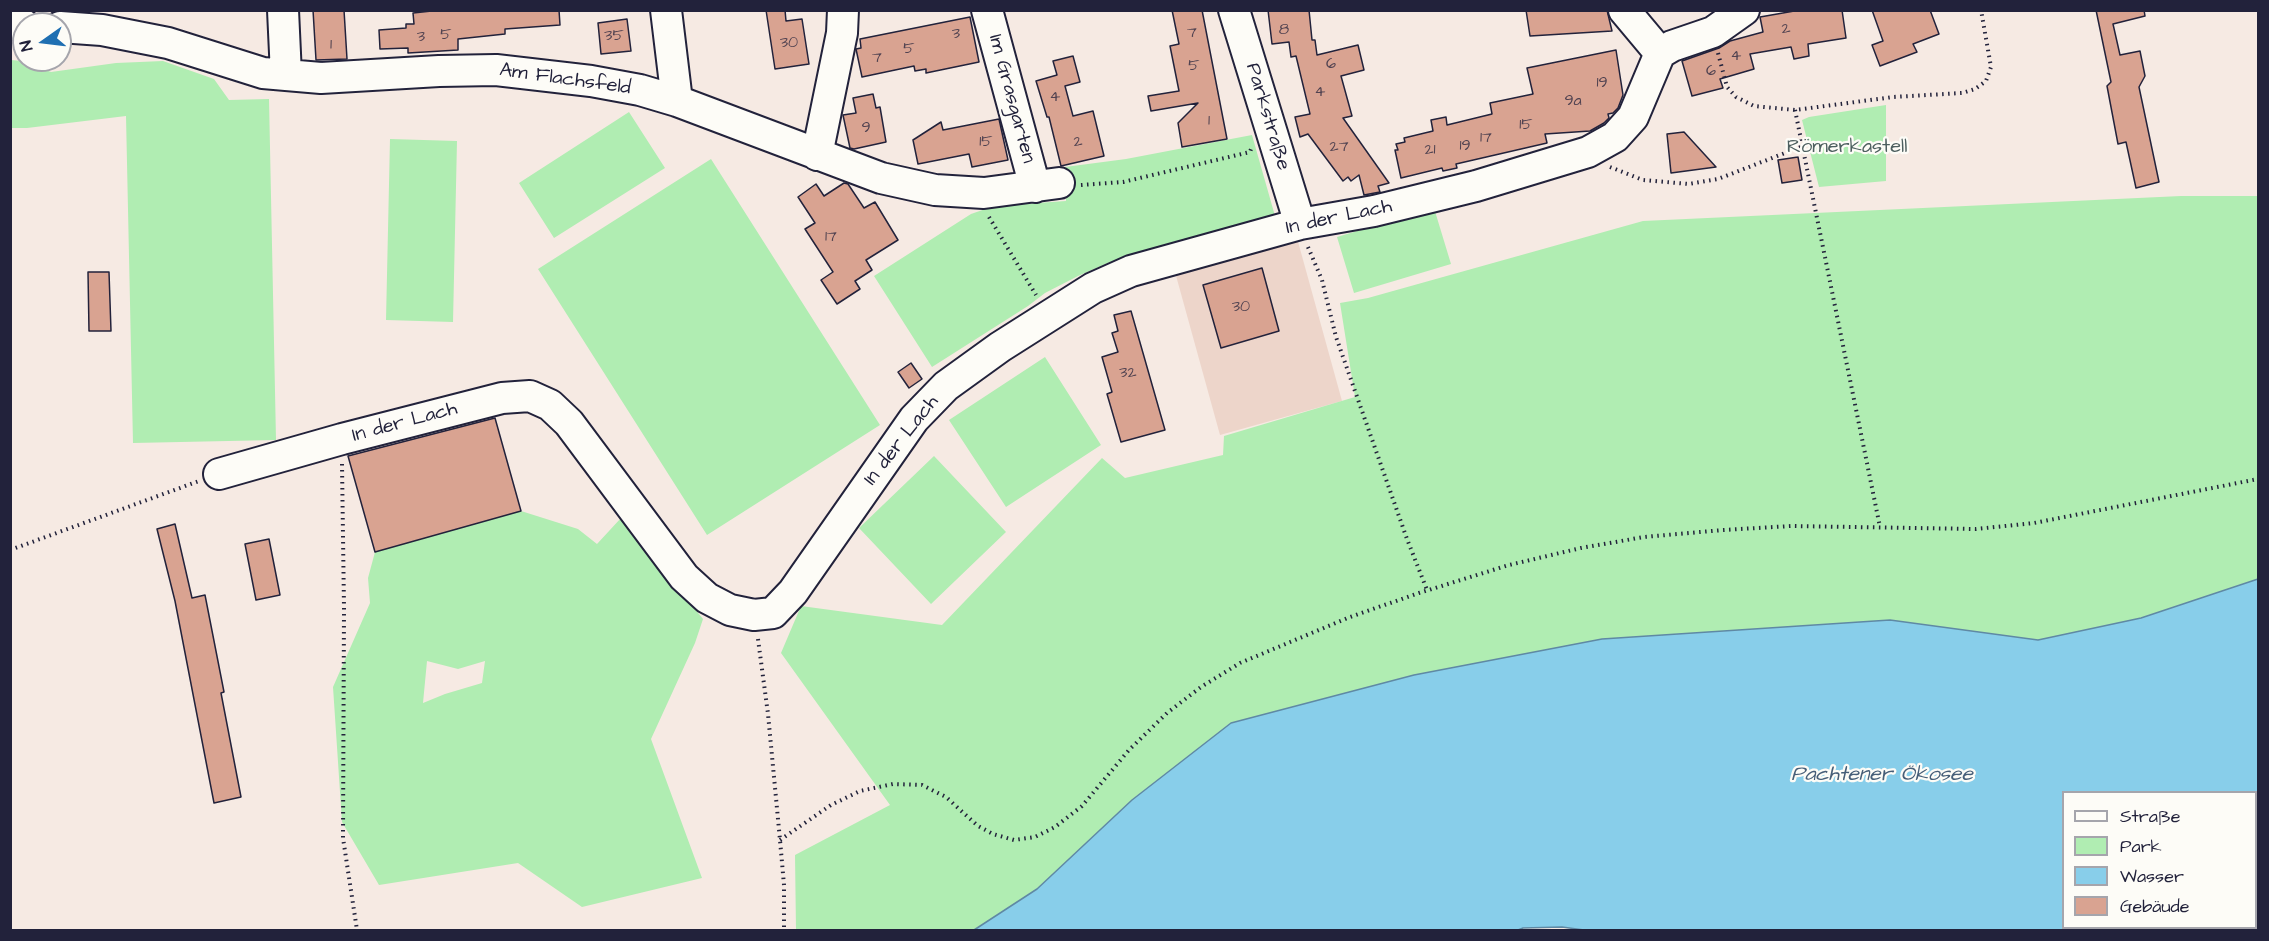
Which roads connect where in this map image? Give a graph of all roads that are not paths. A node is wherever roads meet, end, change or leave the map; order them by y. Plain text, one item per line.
1 (283, 10) edge
2 (666, 10) edge
3 (987, 10) edge
4 (1234, 10) edge
5 (1624, 10) edge
6 (1744, 10) edge
7 (848, 12) edge
8 (72, 28) edge
9 (1660, 53) junction
10 (286, 75) junction
11 (677, 101) junction
12 (817, 155) junction
13 (1047, 185) joint
14 (1300, 224) junction
15 (219, 474) road end

1 - 10 street
2 - 11 street
3 - 13 street, Im Grasgarten
4 - 14 street, Parkstraße
5 - 9 street
6 - 9 street
7 - 12 street
8 - 10 street, Am Flachsfeld
9 - 14 street, In der Lach
10 - 11 street, Am Flachsfeld
11 - 12 street, Am Flachsfeld
12 - 13 street, Am Flachsfeld
14 - 15 street, In der Lach

